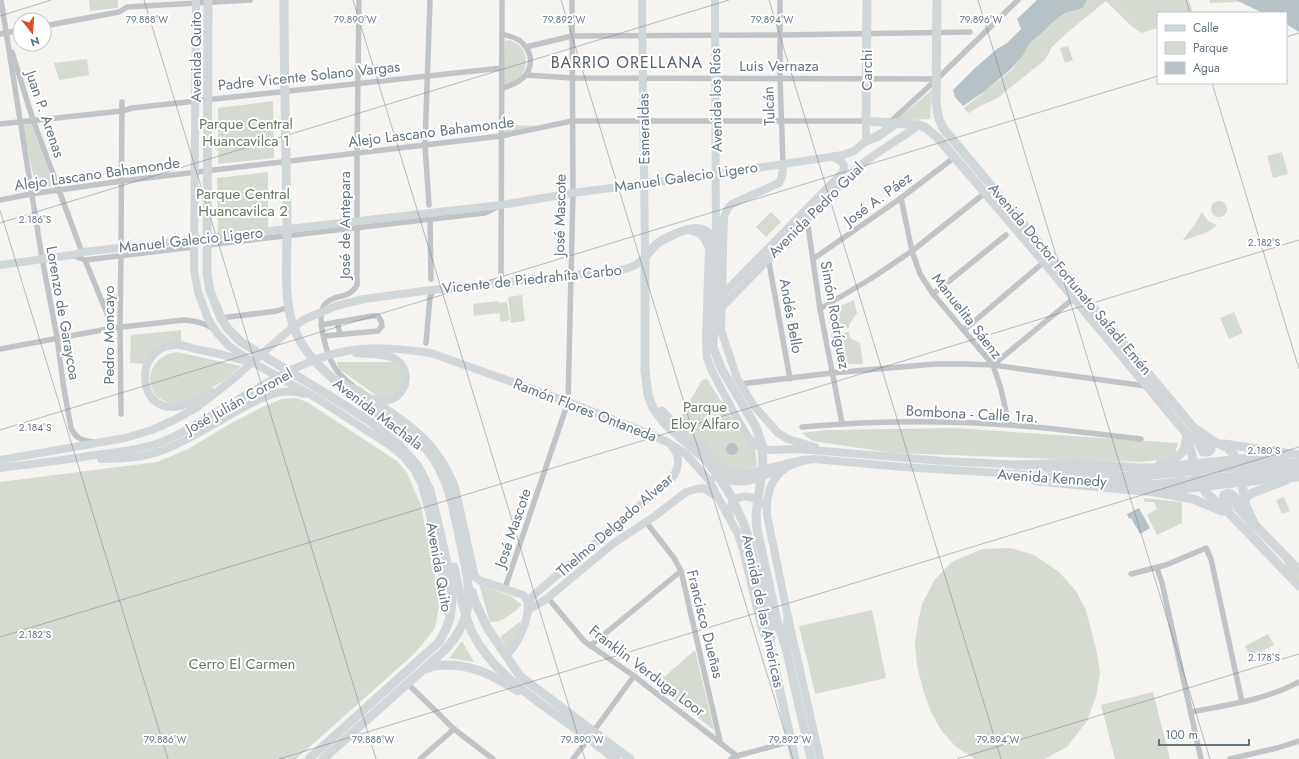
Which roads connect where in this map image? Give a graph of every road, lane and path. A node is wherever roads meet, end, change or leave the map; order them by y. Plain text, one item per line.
1 (1, 0) edge
2 (250, 0) edge
3 (284, 0) edge
4 (359, 0) edge
5 (430, 0) edge
6 (502, 0) edge
7 (572, 0) edge
8 (642, 0) edge
9 (715, 0) edge
10 (780, 0) edge
11 (868, 0) edge
12 (937, 0) edge
13 (1018, 0) edge
14 (196, 1) edge
15 (208, 1) edge
16 (52, 25) edge
17 (937, 32) junction
18 (970, 32) dead end
19 (3, 34) edge
20 (502, 34) junction
21 (867, 34) junction
22 (780, 35) junction
23 (572, 36) junction
24 (642, 36) junction
25 (715, 36) junction
26 (526, 47) junction
27 (502, 68) junction
28 (526, 75) junction
29 (428, 76) junction
30 (572, 78) junction
31 (643, 78) junction
32 (716, 78) junction
33 (780, 78) junction
34 (868, 79) junction
35 (937, 79) junction
36 (358, 83) junction
37 (502, 88) junction
38 (284, 91) junction
39 (208, 99) junction
40 (196, 101) junction
41 (122, 102) dead end
42 (122, 111) junction
43 (33, 120) junction
44 (715, 120) junction
45 (572, 121) junction
46 (644, 121) junction
47 (782, 121) junction
48 (866, 121) junction
49 (20, 123) junction
50 (0, 124) edge
51 (892, 124) junction
52 (919, 125) junction
53 (501, 136) junction
54 (866, 140) junction
55 (426, 145) junction
56 (357, 153) junction
57 (955, 156) junction
58 (834, 157) junction
59 (286, 162) junction
60 (782, 164) junction
61 (208, 171) junction
62 (195, 172) junction
63 (717, 174) junction
64 (122, 181) junction
65 (644, 183) junction
66 (59, 190) junction
67 (573, 193) junction
68 (985, 193) junction
69 (31, 194) junction
70 (901, 198) junction
71 (0, 200) edge
72 (429, 205) dead end
73 (501, 205) junction
74 (806, 214) junction
75 (430, 220) junction
76 (358, 227) junction
77 (678, 232) junction
78 (288, 235) junction
79 (1006, 235) dead end
80 (121, 242) dead end
81 (207, 245) junction
82 (194, 247) junction
83 (80, 248) dead end
84 (912, 251) junction
85 (716, 253) junction
86 (72, 255) junction
87 (121, 255) junction
88 (645, 257) junction
89 (768, 257) junction
90 (42, 258) junction
91 (813, 259) junction
92 (85, 260) junction
93 (1044, 262) junction
94 (0, 265) edge
95 (570, 274) junction
96 (431, 279) dead end
97 (501, 282) junction
98 (722, 283) junction
99 (432, 290) junction
100 (933, 294) junction
101 (722, 295) junction
102 (1074, 298) junction
103 (288, 307) junction
104 (722, 309) junction
105 (820, 309) junction
106 (221, 318) junction
107 (338, 322) junction
108 (321, 325) junction
109 (113, 328) junction
110 (120, 328) junction
111 (214, 329) junction
112 (713, 329) junction
113 (964, 330) junction
114 (340, 334) junction
115 (324, 336) junction
116 (57, 337) junction
117 (426, 343) dead end
118 (0, 349) edge
119 (341, 352) junction
120 (993, 365) junction
121 (259, 366) junction
122 (475, 369) joint
123 (645, 371) junction
124 (832, 373) junction
125 (790, 379) junction
126 (232, 380) junction
127 (336, 381) junction
128 (740, 384) junction
129 (1146, 386) junction
130 (360, 392) junction
131 (318, 399) junction
132 (568, 402) junction
133 (122, 414) dead end
134 (371, 422) junction
135 (842, 424) junction
136 (1009, 425) junction
137 (802, 427) dead end
138 (1193, 427) junction
139 (1183, 430) junction
140 (1141, 439) dead end
141 (667, 442) junction
142 (101, 443) junction
143 (1218, 443) junction
144 (830, 451) junction
145 (1289, 454) junction
146 (1299, 455) edge
147 (1266, 456) junction
148 (70, 459) junction
149 (1237, 459) junction
150 (0, 460) edge
151 (805, 460) junction
152 (1299, 462) edge
153 (795, 463) junction
154 (1194, 464) junction
155 (1166, 467) junction
156 (0, 468) edge
157 (1139, 468) junction
158 (702, 470) junction
159 (1016, 470) junction
160 (1299, 470) edge
161 (1074, 475) junction
162 (1299, 477) edge
163 (1268, 479) junction
164 (1242, 482) junction
165 (1202, 486) junction
166 (1168, 491) junction
167 (1155, 492) junction
168 (719, 497) junction
169 (1244, 504) junction
170 (1229, 513) junction
171 (767, 515) junction
172 (731, 520) junction
173 (646, 522) junction
174 (1255, 525) junction
175 (1295, 561) edge
176 (466, 566) junction
177 (1157, 568) junction
178 (1299, 570) edge
179 (681, 571) junction
180 (1131, 574) dead end
181 (1299, 586) edge
182 (505, 588) junction
183 (767, 594) junction
184 (548, 598) junction
185 (528, 606) junction
186 (788, 617) junction
187 (446, 629) junction
188 (590, 646) junction
189 (786, 648) junction
190 (771, 650) junction
191 (506, 656) junction
192 (421, 671) junction
193 (492, 676) junction
194 (634, 676) junction
195 (1299, 682) edge
196 (407, 683) junction
197 (1242, 702) junction
198 (551, 711) junction
199 (1191, 712) junction
200 (454, 729) junction
201 (591, 735) junction
202 (1299, 741) edge
203 (720, 742) junction
204 (791, 742) junction
205 (817, 743) junction
206 (808, 746) junction
207 (737, 756) junction
208 (309, 759) edge
209 (323, 759) edge
210 (420, 759) edge
211 (493, 759) edge
212 (573, 759) edge
213 (616, 759) edge
214 (630, 759) edge
215 (731, 759) edge
216 (795, 759) edge
217 (810, 759) edge
218 (820, 759) edge
219 (1201, 759) edge
220 (1230, 759) edge

1 - 19 street, Lorenzo de Garaycoa
2 - 15 street
3 - 38 main road, Avenida Machala
4 - 36 street, José de Antepara
5 - 29 street
6 - 20 street
7 - 23 street, José Mascote
8 - 24 main road, Esmeraldas
9 - 25 main road, Avenida los Ríos
10 - 22 street, Tulcán
11 - 21 main road, Carchi
12 - 17 main road, Avenida Doctor Fortunato Safadi Emén
13 - 35 street
14 - 15 street
14 - 16 street
14 - 40 main road, Avenida Quito
15 - 39 main road, Avenida Quito
17 - 18 street
17 - 21 street
17 - 35 main road, Avenida Doctor Fortunato Safadi Emén
19 - 43 street, Juan P. Arenas
19 - 49 street, Lorenzo de Garaycoa
20 - 26 street
20 - 27 street
21 - 22 street
21 - 34 main road, Carchi
22 - 25 street
22 - 33 street, Tulcán
23 - 24 street
23 - 26 street
23 - 30 street, José Mascote
24 - 25 street
24 - 31 main road, Esmeraldas
25 - 32 main road, Avenida los Ríos
26 - 28 street
27 - 29 street, Padre Vicente Solano Vargas
27 - 37 street
28 - 30 street, Luis Vernaza
28 - 37 street
29 - 36 street, Padre Vicente Solano Vargas
29 - 55 street
30 - 31 street, Luis Vernaza
30 - 45 street, José Mascote
31 - 32 street, Luis Vernaza
31 - 46 main road, Esmeraldas
32 - 33 street, Luis Vernaza
32 - 44 main road, Avenida los Ríos
33 - 34 street, Luis Vernaza
33 - 47 street, Tulcán
34 - 35 street, Luis Vernaza
34 - 48 main road, Carchi
35 - 51 street
35 - 138 main road, Avenida Doctor Fortunato Safadi Emén
36 - 38 street, Padre Vicente Solano Vargas
36 - 56 street, José de Antepara
37 - 53 street
38 - 39 street, Padre Vicente Solano Vargas
38 - 59 main road, Avenida Machala
39 - 40 street, Padre Vicente Solano Vargas
39 - 61 main road, Avenida Quito
40 - 42 street, Padre Vicente Solano Vargas
40 - 62 main road, Avenida Quito
41 - 42 street
42 - 43 street, Padre Vicente Solano Vargas
42 - 64 street
43 - 49 street, Padre Vicente Solano Vargas
43 - 66 street, Juan P. Arenas
44 - 46 street, Alejo Lascano Bahamonde
44 - 47 street, Alejo Lascano Bahamonde
44 - 63 main road, Avenida los Ríos
45 - 46 street, Alejo Lascano Bahamonde
45 - 53 street, Alejo Lascano Bahamonde
45 - 67 street, José Mascote
46 - 65 main road, Esmeraldas
47 - 48 street, Alejo Lascano Bahamonde
47 - 60 street, Tulcán
48 - 51 main road, Avenida Doctor Fortunato Safadi Emén
48 - 54 main road, Carchi
49 - 50 street, Padre Vicente Solano Vargas
49 - 69 street, Lorenzo de Garaycoa
51 - 52 main road, Avenida Doctor Fortunato Safadi Emén
51 - 54 main road
52 - 57 main road, Avenida Doctor Fortunato Safadi Emén
52 - 74 main road, Avenida Pedro Gual
53 - 55 street, Alejo Lascano Bahamonde
53 - 73 street
54 - 58 main road, Manuel Galecio Ligero
55 - 56 street, Alejo Lascano Bahamonde
55 - 72 street
56 - 59 street, Alejo Lascano Bahamonde
56 - 76 street, José de Antepara
57 - 68 main road, Avenida Doctor Fortunato Safadi Emén
57 - 70 street, José A. Páez
58 - 60 main road, Manuel Galecio Ligero
58 - 74 main road, Avenida Pedro Gual
59 - 61 street, Alejo Lascano Bahamonde
59 - 78 main road, Avenida Machala
60 - 63 main road, Manuel Galecio Ligero
60 - 98 main road
61 - 62 street, Alejo Lascano Bahamonde
61 - 81 main road, Avenida Quito
62 - 64 street, Alejo Lascano Bahamonde
62 - 82 main road, Avenida Quito
63 - 65 main road, Manuel Galecio Ligero
63 - 85 main road, Avenida los Ríos
64 - 66 street, Alejo Lascano Bahamonde
64 - 80 street
65 - 67 main road, Manuel Galecio Ligero
65 - 88 main road, Esmeraldas
66 - 69 street, Alejo Lascano Bahamonde
66 - 83 street, Juan P. Arenas
67 - 73 main road, Manuel Galecio Ligero
67 - 95 street, José Mascote
68 - 84 street
68 - 93 main road, Avenida Doctor Fortunato Safadi Emén
69 - 71 street, Alejo Lascano Bahamonde
69 - 90 street, Lorenzo de Garaycoa
70 - 84 street, Manuelita Sáenz
70 - 91 street, José A. Páez
73 - 75 street, Manuel Galecio Ligero
73 - 86 main road, Manuel Galecio Ligero
73 - 97 street
74 - 89 main road, Avenida Pedro Gual
74 - 91 street, Simón Rodríguez
74 - 101 main road, Avenida Pedro Gual
75 - 76 street, Manuel Galecio Ligero
75 - 96 street
76 - 78 street, Manuel Galecio Ligero
76 - 108 street, José de Antepara
77 - 85 main road
77 - 88 main road, Vicente de Piedrahíta Carbo
77 - 144 main road
78 - 81 street, Manuel Galecio Ligero
78 - 103 main road, Avenida Machala
79 - 100 street
81 - 106 main road, Avenida Quito
82 - 87 street, Manuel Galecio Ligero
82 - 111 main road, Avenida Quito
84 - 100 street, Manuelita Sáenz
84 - 105 street
85 - 98 main road
85 - 112 main road, Avenida de las Américas
86 - 90 main road, Manuel Galecio Ligero
86 - 92 street, Manuel Galecio Ligero
87 - 92 street, Manuel Galecio Ligero
87 - 110 street, Pedro Moncayo
88 - 95 main road, Vicente de Piedrahíta Carbo
88 - 123 main road, Avenida de las Américas
89 - 104 main road, Avenida Pedro Gual
89 - 125 street, Andés Bello
90 - 94 main road, Manuel Galecio Ligero
90 - 116 street, Lorenzo de Garaycoa
91 - 105 street, Simón Rodríguez
92 - 109 street
93 - 102 main road, Avenida Doctor Fortunato Safadi Emén
93 - 113 street
95 - 97 main road, Vicente de Piedrahíta Carbo
95 - 132 street, José Mascote
97 - 99 main road, Vicente de Piedrahíta Carbo
98 - 101 main road
99 - 117 street
99 - 126 main road, José Julián Coronel
100 - 113 street, Manuelita Sáenz
101 - 104 main road
102 - 120 street
102 - 129 main road, Avenida Doctor Fortunato Safadi Emén
103 - 106 street
103 - 127 main road, Avenida Machala
104 - 112 main road
104 - 128 main road
105 - 124 street, Simón Rodríguez
106 - 134 main road, Avenida Quito
107 - 108 street
107 - 114 street
107 - 114 street
108 - 115 street, José de Antepara
109 - 110 street
109 - 116 street
110 - 111 street
110 - 133 street, Pedro Moncayo
111 - 121 main road, Avenida Quito
112 - 183 main road, Avenida de las Américas
113 - 120 street, Manuelita Sáenz
114 - 115 street
115 - 130 street, José de Antepara
116 - 118 street
116 - 142 street, Lorenzo de Garaycoa
119 - 122 main road, José Julián Coronel
119 - 130 main road
119 - 148 main road, José Julián Coronel
120 - 124 street
120 - 129 street
120 - 136 street, Manuelita Sáenz
121 - 126 main road
121 - 131 main road, Avenida Quito
122 - 132 main road, Ramón Flores Ontaneda
123 - 151 main road
123 - 183 main road, Avenida de las Américas
124 - 125 street
124 - 135 street, Simón Rodríguez
125 - 128 street
126 - 142 main road, José Julián Coronel
127 - 130 main road
127 - 176 main road, Avenida Machala
128 - 144 main road
129 - 139 main road, Avenida Doctor Fortunato Safadi Emén
130 - 182 main road, Avenida Machala
131 - 148 main road
131 - 187 main road, Avenida Quito
132 - 141 main road, Ramón Flores Ontaneda
132 - 182 street, José Mascote
134 - 187 main road, Avenida Quito
134 - 198 main road
135 - 136 street, Bombona - Calle 1ra.
135 - 137 street, Bombona - Calle 1ra.
136 - 140 street, Bombona - Calle 1ra.
138 - 139 main road
138 - 143 main road, Avenida Doctor Fortunato Safadi Emén
139 - 154 main road, Avenida Doctor Fortunato Safadi Emén
139 - 157 main road
141 - 158 main road, Ramón Flores Ontaneda
141 - 185 main road, Thelmo Delgado Alvear
142 - 150 main road, José Julián Coronel
143 - 145 main road
143 - 149 main road, Avenida Doctor Fortunato Safadi Emén
144 - 159 main road, Avenida Kennedy
145 - 146 main road
145 - 147 main road
147 - 149 main road
147 - 163 main road
148 - 156 main road, José Julián Coronel
149 - 154 main road
149 - 164 main road
151 - 153 main road, Avenida Kennedy
151 - 159 main road, Avenida Kennedy
152 - 161 main road, Avenida Kennedy
153 - 158 main road
153 - 171 main road
154 - 155 main road
154 - 165 main road, Avenida Doctor Fortunato Safadi Emén
155 - 157 main road
155 - 166 main road
157 - 159 main road
158 - 168 main road, Ramón Flores Ontaneda
159 - 161 main road, Avenida Kennedy
159 - 167 main road
160 - 161 main road, Avenida Kennedy
162 - 163 main road
162 - 169 main road
163 - 164 main road
164 - 165 main road
164 - 169 main road
165 - 166 main road
165 - 170 main road
166 - 167 main road
167 - 170 main road
168 - 172 main road
168 - 173 main road, Thelmo Delgado Alvear
169 - 174 main road
170 - 174 main road
170 - 181 main road
171 - 172 main road
171 - 186 main road, Avenida de las Américas
172 - 190 main road
173 - 179 street, Francisco Dueñas
173 - 184 main road, Thelmo Delgado Alvear
174 - 175 main road
175 - 178 main road
176 - 191 main road
176 - 192 main road, Avenida Machala
177 - 180 street
177 - 197 street
177 - 199 street
179 - 188 street
179 - 203 street, Francisco Dueñas
182 - 185 main road, Avenida Machala
183 - 189 main road, Avenida de las Américas
183 - 190 main road, Avenida de las Américas
184 - 185 main road, Thelmo Delgado Alvear
184 - 188 street, Franklin Verduga Loor
185 - 191 main road
186 - 189 main road
186 - 205 main road, Avenida de las Américas
187 - 208 main road
188 - 194 street, Franklin Verduga Loor
189 - 206 main road, Avenida de las Américas
190 - 204 main road, Avenida de las Américas
191 - 193 main road
191 - 201 main road
192 - 193 main road
192 - 196 main road, Avenida Machala
193 - 198 main road
194 - 201 street
194 - 203 street, Franklin Verduga Loor
195 - 197 street
196 - 200 street
196 - 209 main road, Avenida Machala
197 - 199 street
198 - 201 main road
199 - 219 street
200 - 210 street
200 - 211 street
201 - 212 street
201 - 213 main road
201 - 214 main road
202 - 220 street
203 - 207 street, Franklin Verduga Loor
204 - 207 street
204 - 216 main road, Avenida de las Américas
205 - 206 main road
205 - 218 main road, Avenida de las Américas
206 - 217 main road, Avenida de las Américas
207 - 215 street

